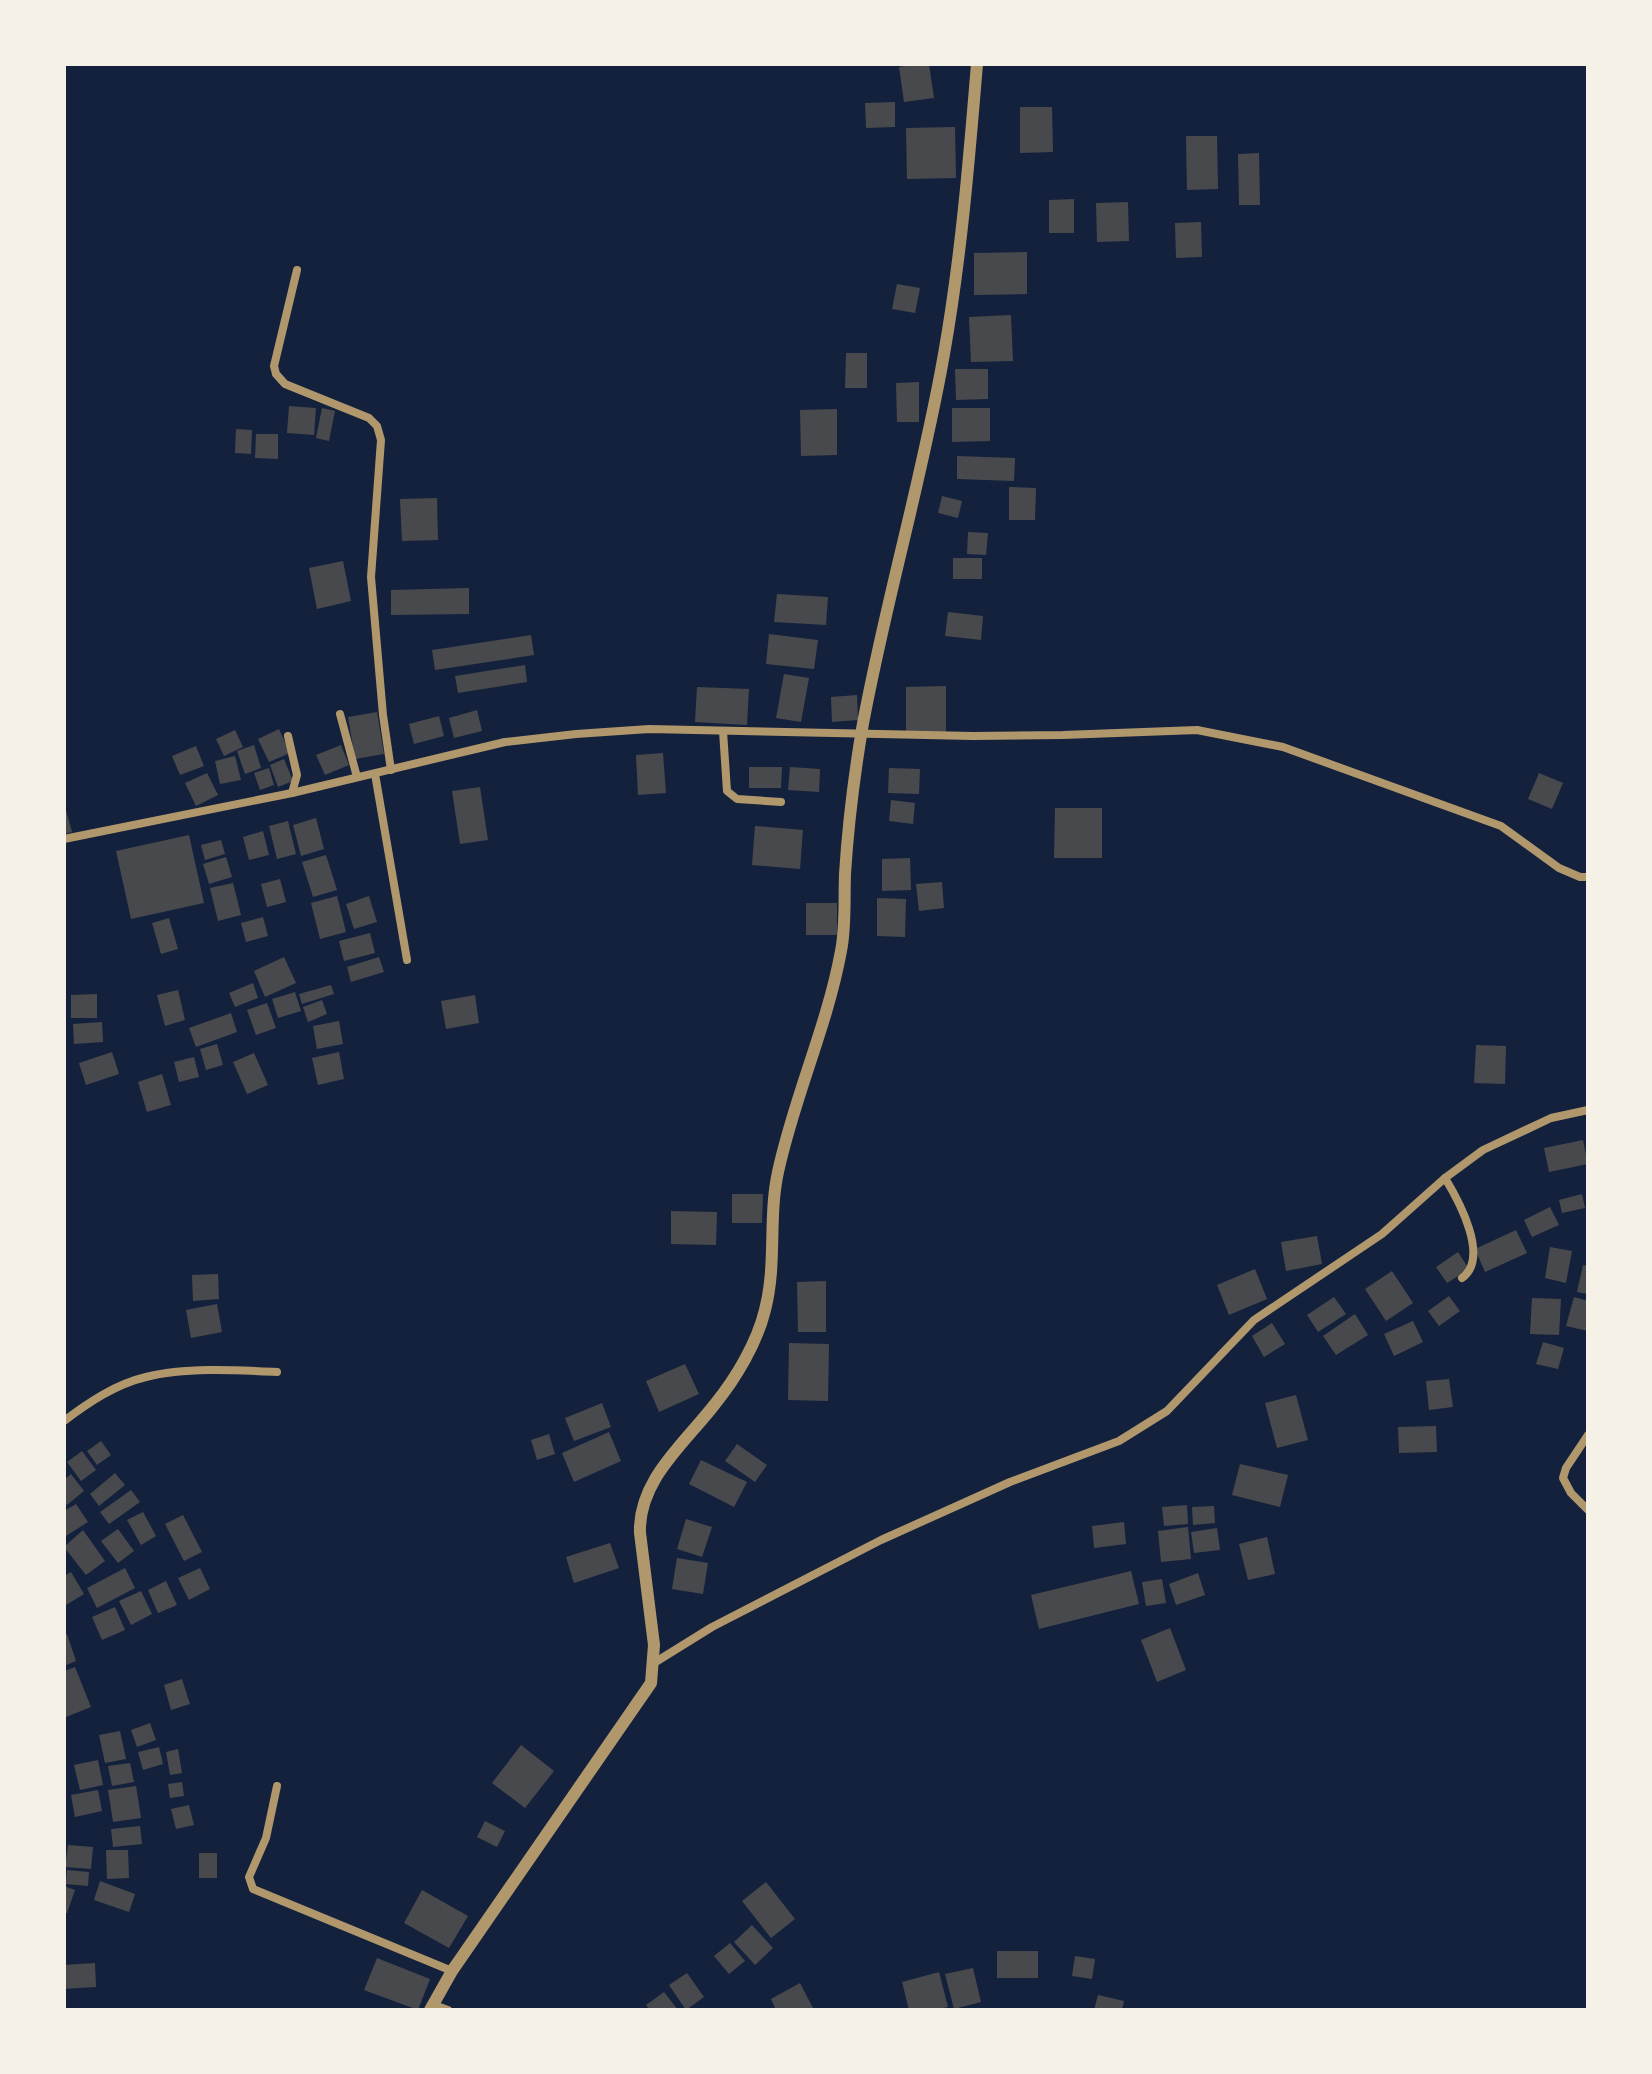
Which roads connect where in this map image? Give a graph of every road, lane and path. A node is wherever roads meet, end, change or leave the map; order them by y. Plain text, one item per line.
1 (977, 64) edge
2 (297, 270) dead end
3 (340, 714) dead end
4 (723, 731) junction
5 (861, 733) junction
6 (288, 736) dead end
7 (391, 770) junction
8 (375, 774) junction
9 (357, 777) junction
10 (292, 793) junction
11 (781, 802) dead end
12 (64, 839) edge
13 (1588, 877) edge
14 (407, 960) dead end
15 (1588, 1110) edge
16 (1445, 1178) junction
17 (1462, 1278) dead end
18 (277, 1372) dead end
19 (64, 1421) edge
20 (1588, 1435) edge
21 (1588, 1510) edge
22 (654, 1663) junction
23 (277, 1786) dead end
24 (452, 1971) junction
25 (432, 2008) edge
26 (448, 2010) edge

1 - 5 street
2 - 7 street
3 - 9 street
4 - 5 street
4 - 7 street
4 - 11 street
5 - 13 street
5 - 22 street
6 - 10 street
7 - 8 street
8 - 9 street
8 - 14 street
9 - 10 street
10 - 12 street
15 - 16 street
16 - 17 street
16 - 22 street
18 - 19 street
20 - 21 street
22 - 24 street
23 - 24 street
24 - 25 street
25 - 26 street

